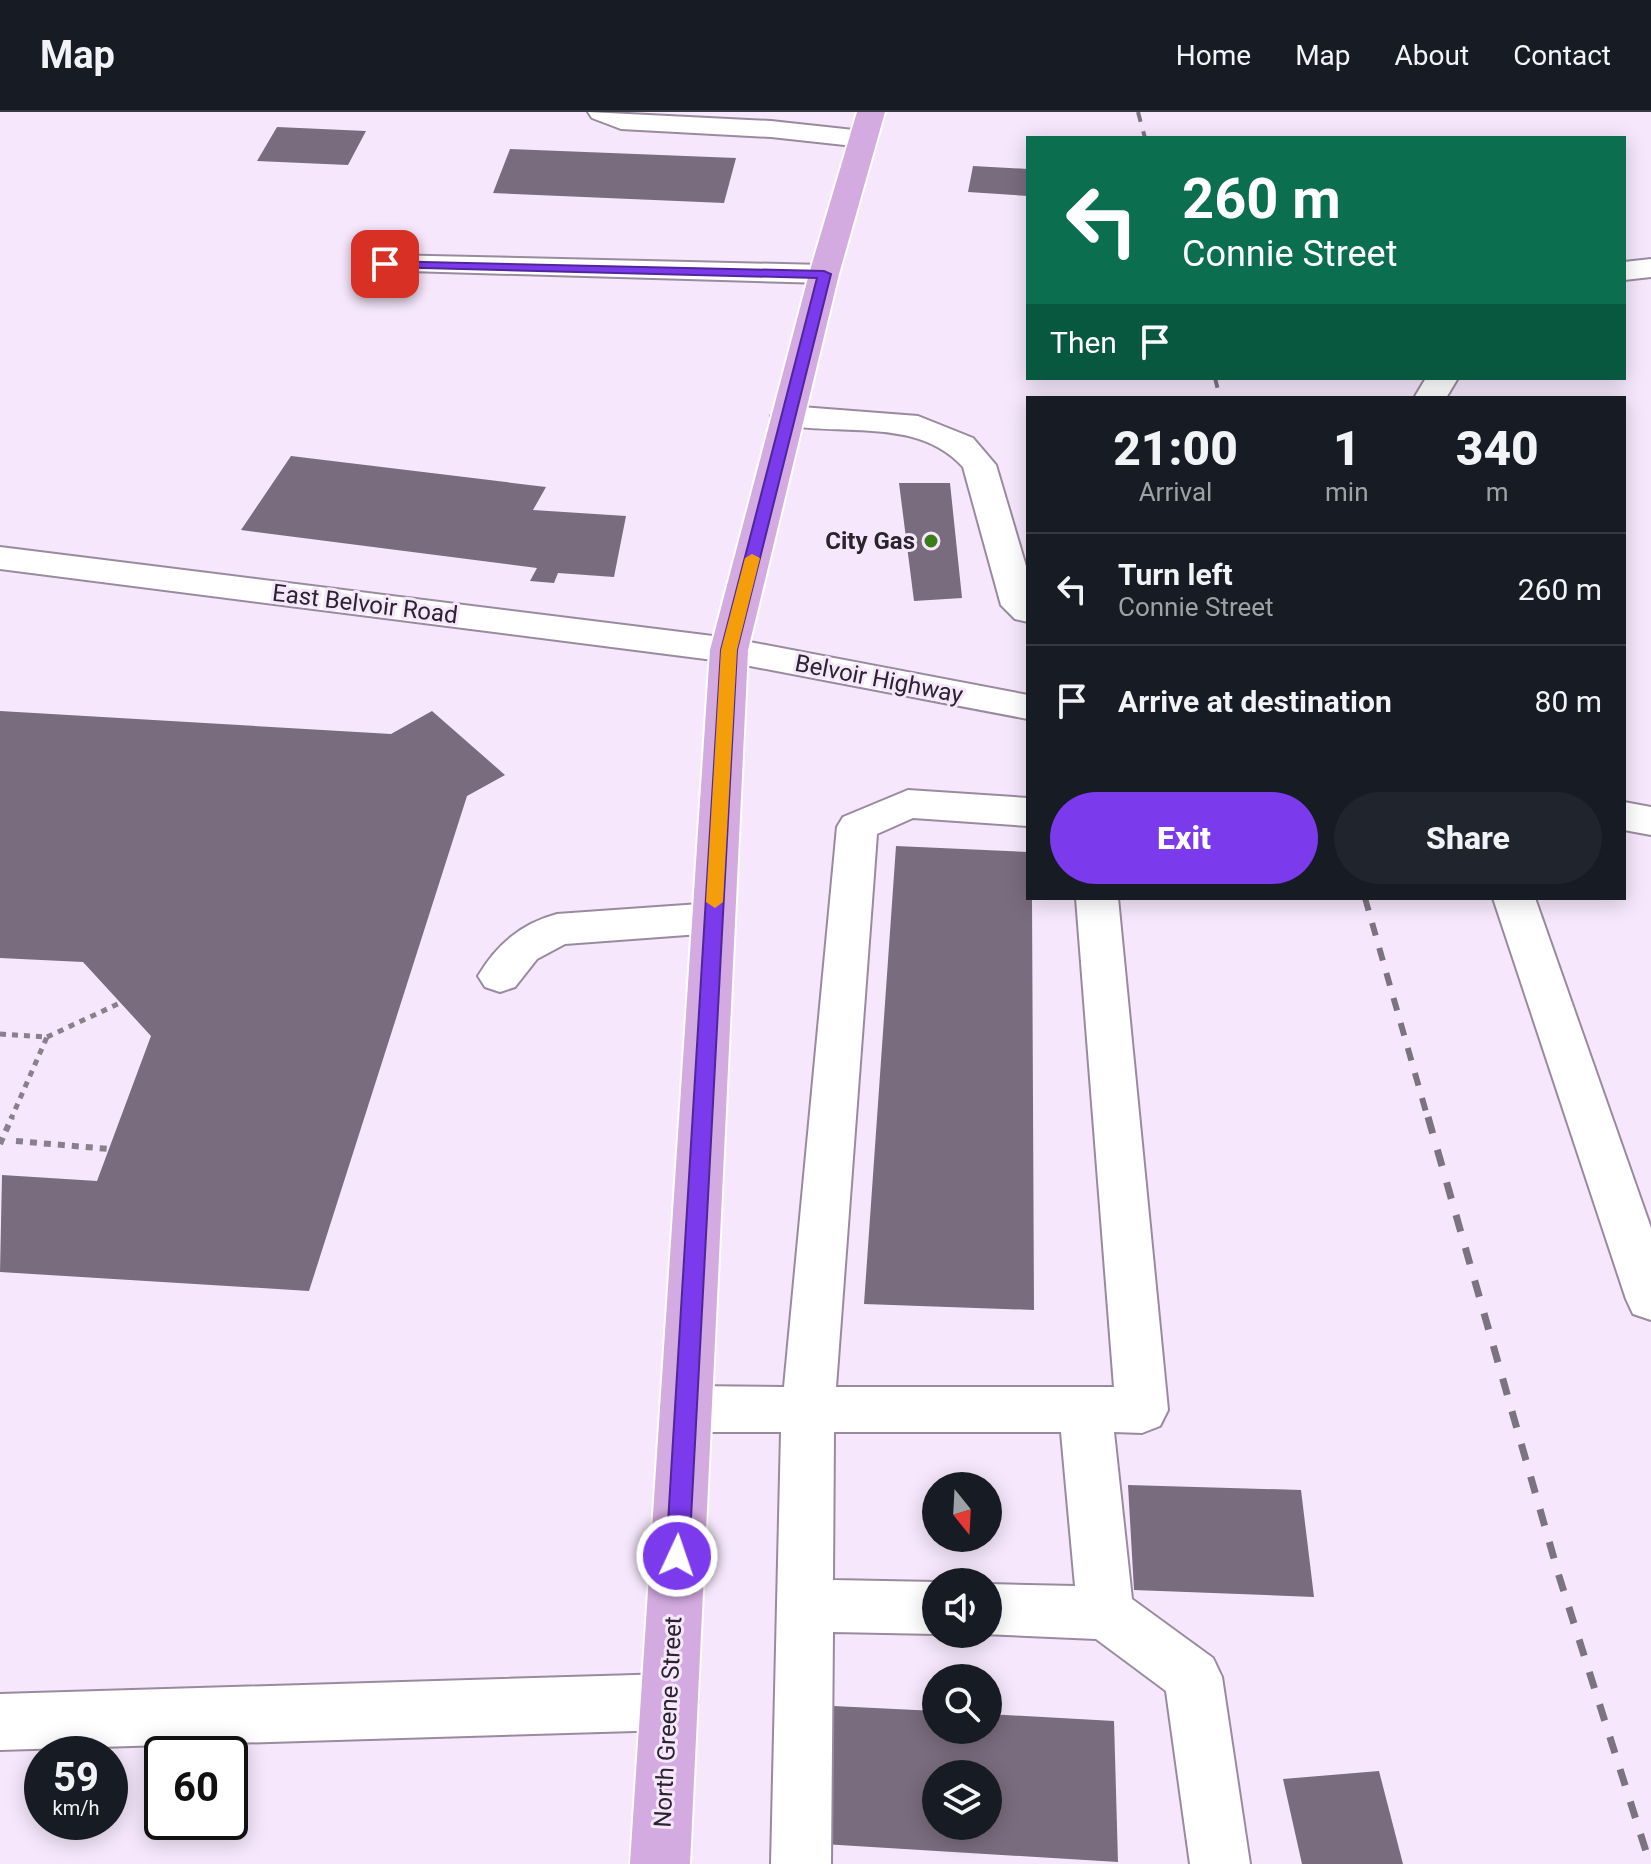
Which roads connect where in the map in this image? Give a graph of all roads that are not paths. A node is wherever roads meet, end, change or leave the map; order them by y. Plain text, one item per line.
1 (602, 112) edge
2 (867, 126) edge
3 (385, 264) dead end
4 (1651, 268) edge
5 (1626, 271) edge
6 (824, 274) junction
7 (788, 416) junction
8 (0, 558) edge
9 (1026, 610) edge
10 (729, 650) junction
11 (1026, 707) edge
12 (1026, 812) edge
13 (1626, 816) edge
14 (1651, 821) edge
15 (1097, 900) edge
16 (1515, 900) edge
17 (714, 918) junction
18 (500, 976) dead end
19 (1636, 1216) edge
20 (1651, 1299) edge
21 (686, 1409) junction
22 (808, 1409) junction
23 (1085, 1410) junction
24 (805, 1605) junction
25 (922, 1608) edge
26 (1002, 1610) edge
27 (1106, 1613) junction
28 (669, 1702) junction
29 (0, 1722) edge
30 (660, 1864) edge
31 (801, 1864) edge
32 (1220, 1864) edge

1 - 2 street
2 - 6 main road, North Greene Street
3 - 6 street
4 - 5 street
6 - 7 main road, North Greene Street
7 - 9 street
7 - 10 main road, North Greene Street
8 - 10 street, East Belvoir Road
10 - 11 street, Belvoir Highway
10 - 17 main road, North Greene Street
12 - 22 street
13 - 14 street
15 - 23 street
16 - 19 street
17 - 18 street
17 - 21 main road, North Greene Street
19 - 20 street
21 - 22 street
21 - 28 main road, North Greene Street
22 - 23 street
22 - 24 street
23 - 27 street
24 - 25 street
24 - 31 street
26 - 27 street
27 - 32 street
28 - 29 street
28 - 30 main road, North Greene Street

